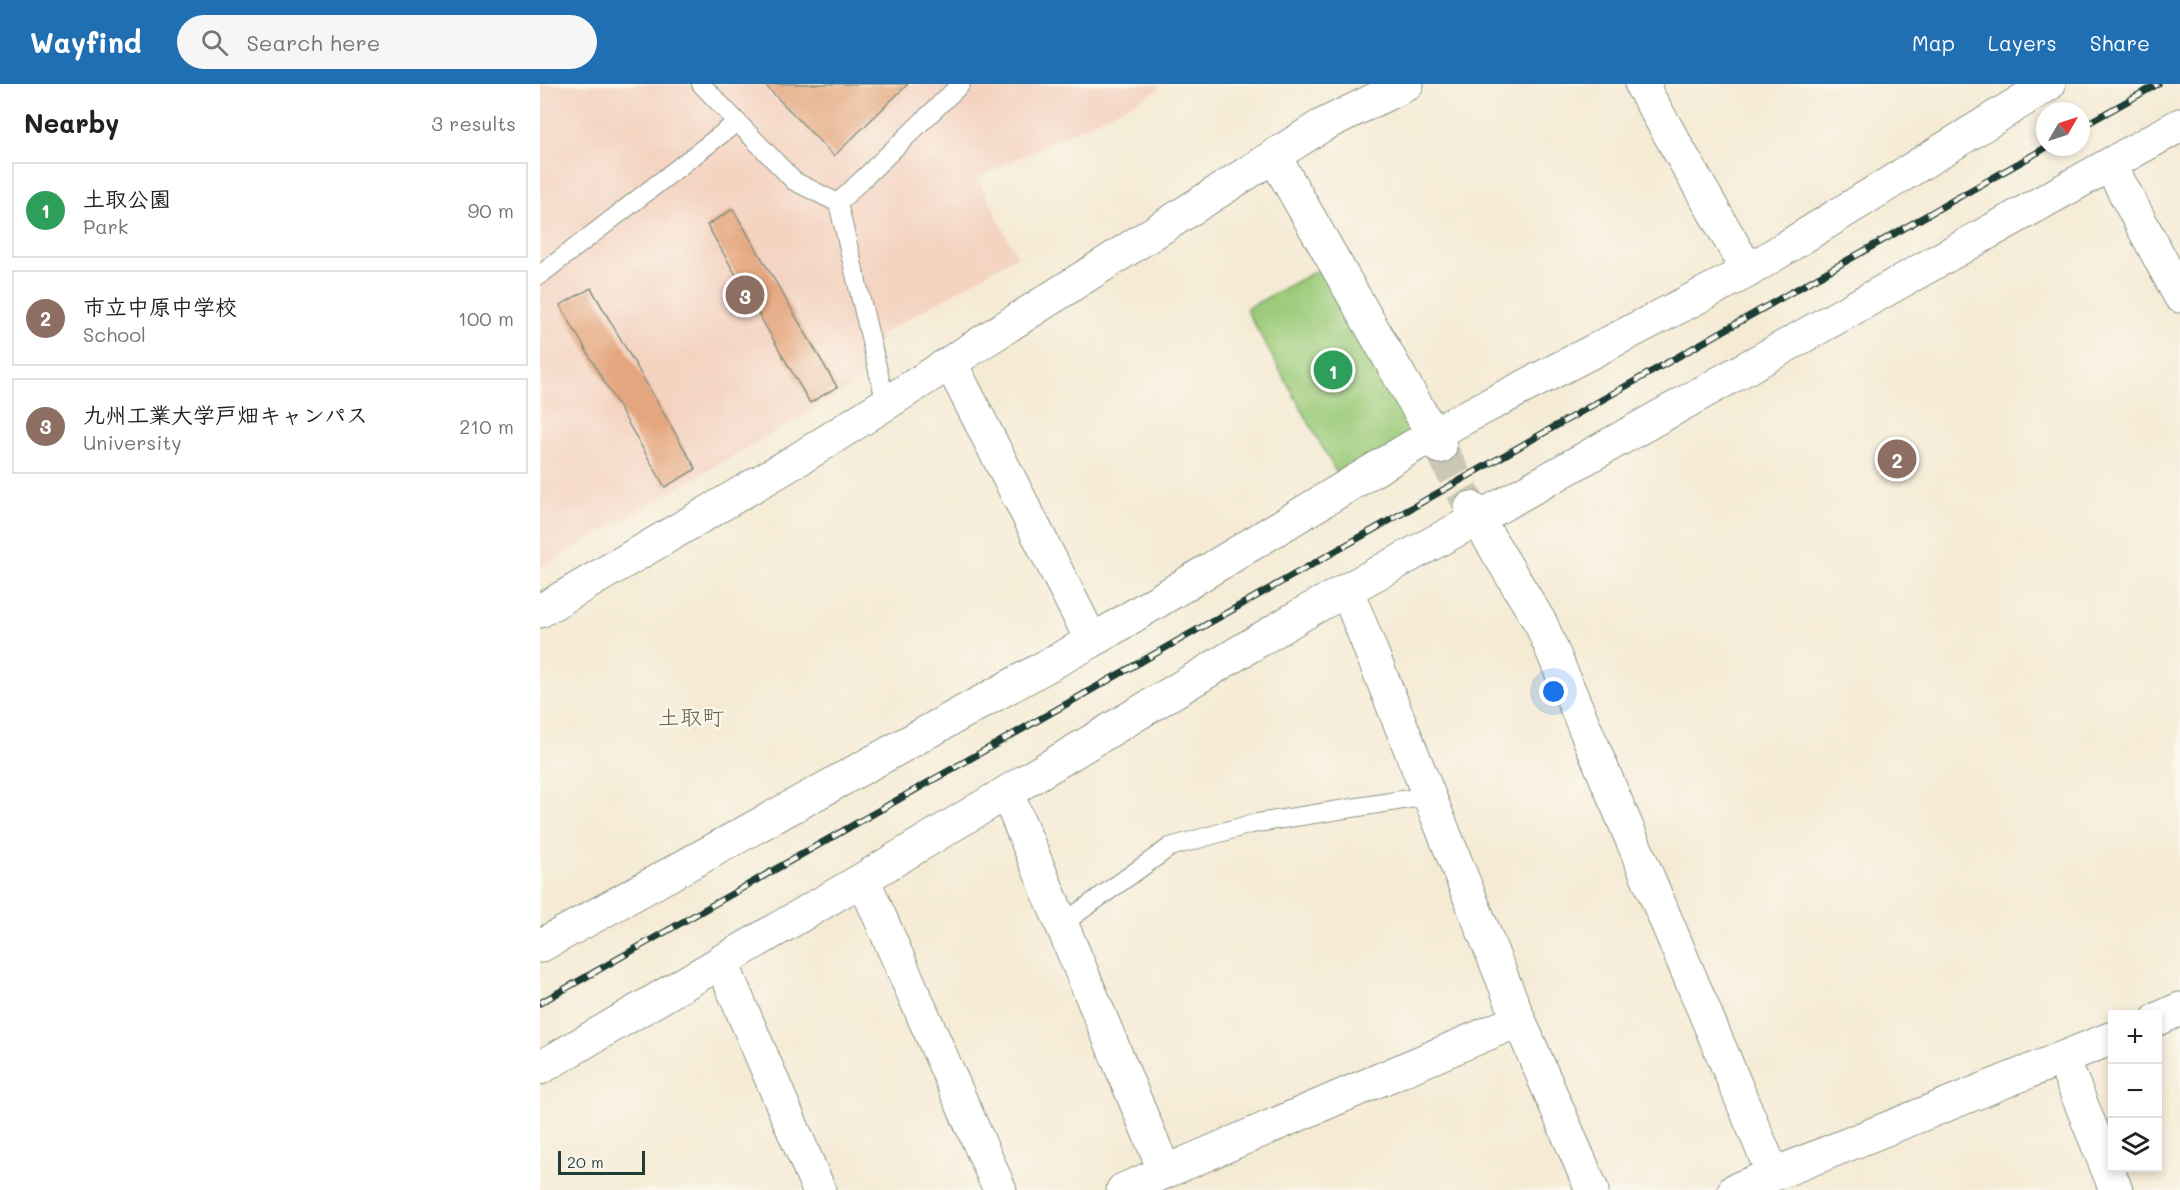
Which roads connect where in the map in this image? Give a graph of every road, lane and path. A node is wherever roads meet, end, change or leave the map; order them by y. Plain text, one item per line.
1 (701, 84) edge
2 (961, 84) edge
3 (1407, 84) edge
4 (1646, 84) edge
5 (2049, 84) edge
6 (737, 122) junction
7 (2180, 125) edge
8 (1274, 156) junction
9 (2110, 165) junction
10 (838, 203) junction
11 (1748, 272) junction
12 (540, 275) edge
13 (2180, 296) edge
14 (951, 364) junction
15 (886, 404) junction
16 (1436, 440) junction
17 (1474, 514) junction
18 (1347, 591) junction
19 (540, 611) edge
20 (1092, 641) junction
21 (1007, 792) junction
22 (1428, 796) junction
23 (863, 879) junction
24 (1062, 924) junction
25 (540, 946) edge
26 (721, 961) junction
27 (2180, 1010) edge
28 (2162, 1017) edge
29 (1519, 1020) junction
30 (2108, 1040) edge
31 (2062, 1059) junction
32 (540, 1068) edge
33 (1164, 1172) junction
34 (1773, 1174) junction
35 (819, 1190) edge
36 (1000, 1190) edge
37 (1123, 1190) edge
38 (1592, 1190) edge
39 (1735, 1190) edge
40 (2116, 1190) edge

1 - 6 lane
2 - 10 lane
3 - 8 street
4 - 11 street
5 - 11 street
6 - 10 lane
6 - 12 lane
7 - 9 street
8 - 14 street
8 - 16 street
9 - 13 street
9 - 17 street
10 - 15 lane
11 - 16 street
14 - 15 street
14 - 20 street
15 - 19 street
16 - 20 street
17 - 18 street
17 - 34 street
18 - 21 street
18 - 22 street
20 - 25 street
21 - 23 street
21 - 24 street
22 - 24 lane
22 - 29 street
23 - 26 street
23 - 36 street
24 - 33 street
26 - 32 street
26 - 35 street
27 - 28 street
29 - 33 street
29 - 38 street
30 - 31 street
31 - 34 street
31 - 40 street
33 - 37 street
34 - 39 street

